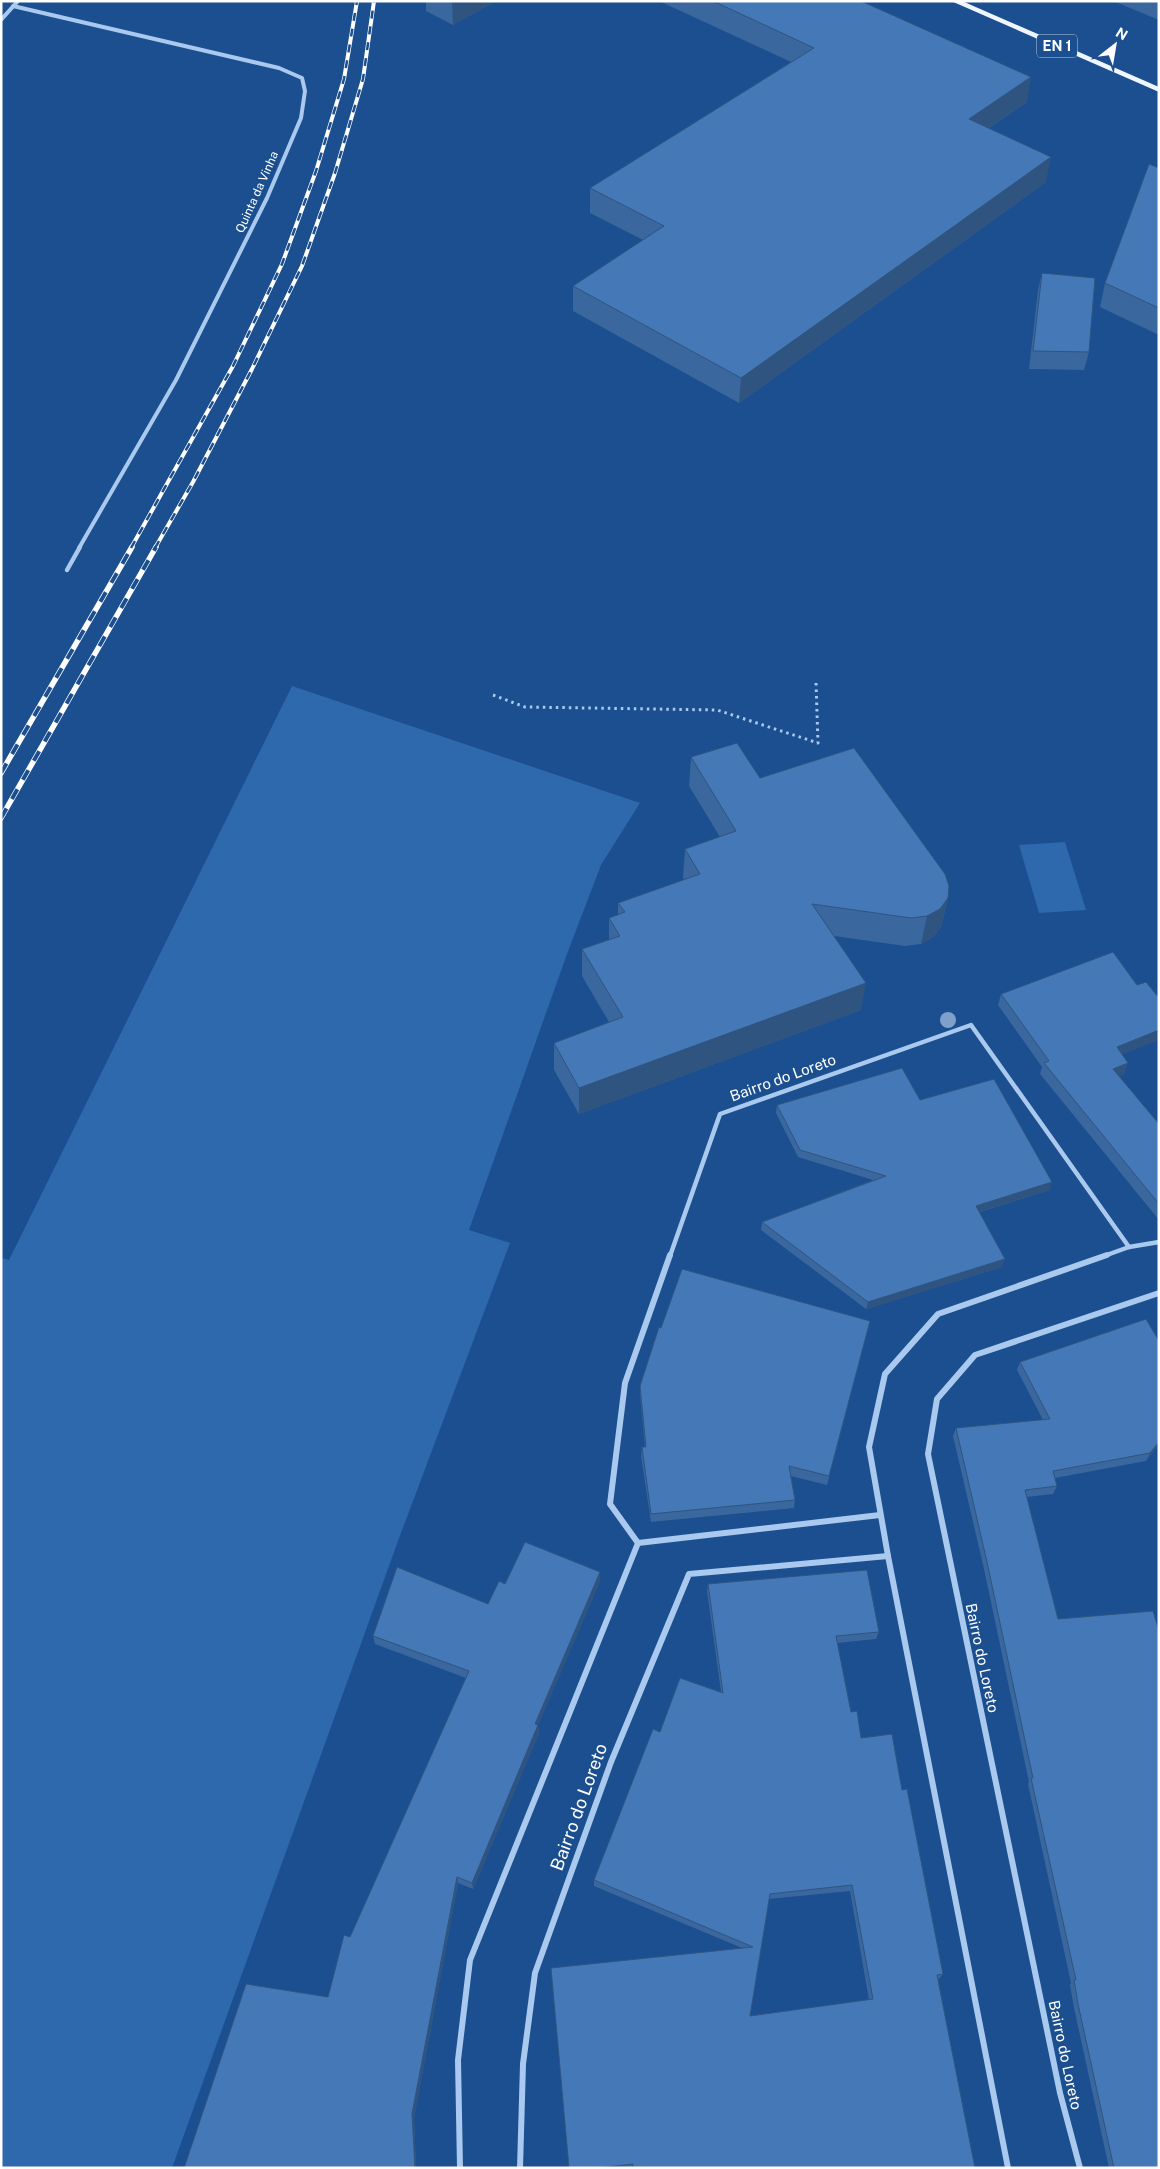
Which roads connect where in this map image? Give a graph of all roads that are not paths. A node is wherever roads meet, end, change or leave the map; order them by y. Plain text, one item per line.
1 (18, 1) edge
2 (955, 1) edge
3 (13, 6) junction
4 (1, 20) edge
5 (1159, 90) edge
6 (67, 570) dead end
7 (1159, 1242) edge
8 (1129, 1246) junction
9 (1159, 1293) edge
10 (880, 1515) junction
11 (638, 1543) junction
12 (888, 1556) junction
13 (460, 2168) edge
14 (520, 2168) edge
15 (1008, 2168) edge
16 (1080, 2168) edge

1 - 3 street
2 - 5 main road, EN 1
3 - 4 street
3 - 6 street, Quinta da Vinha
7 - 8 street
8 - 10 street
8 - 11 street, Bairro do Loreto
9 - 16 street, Bairro do Loreto
10 - 11 street
10 - 12 street
11 - 13 street
12 - 14 street, Bairro do Loreto
12 - 15 street

